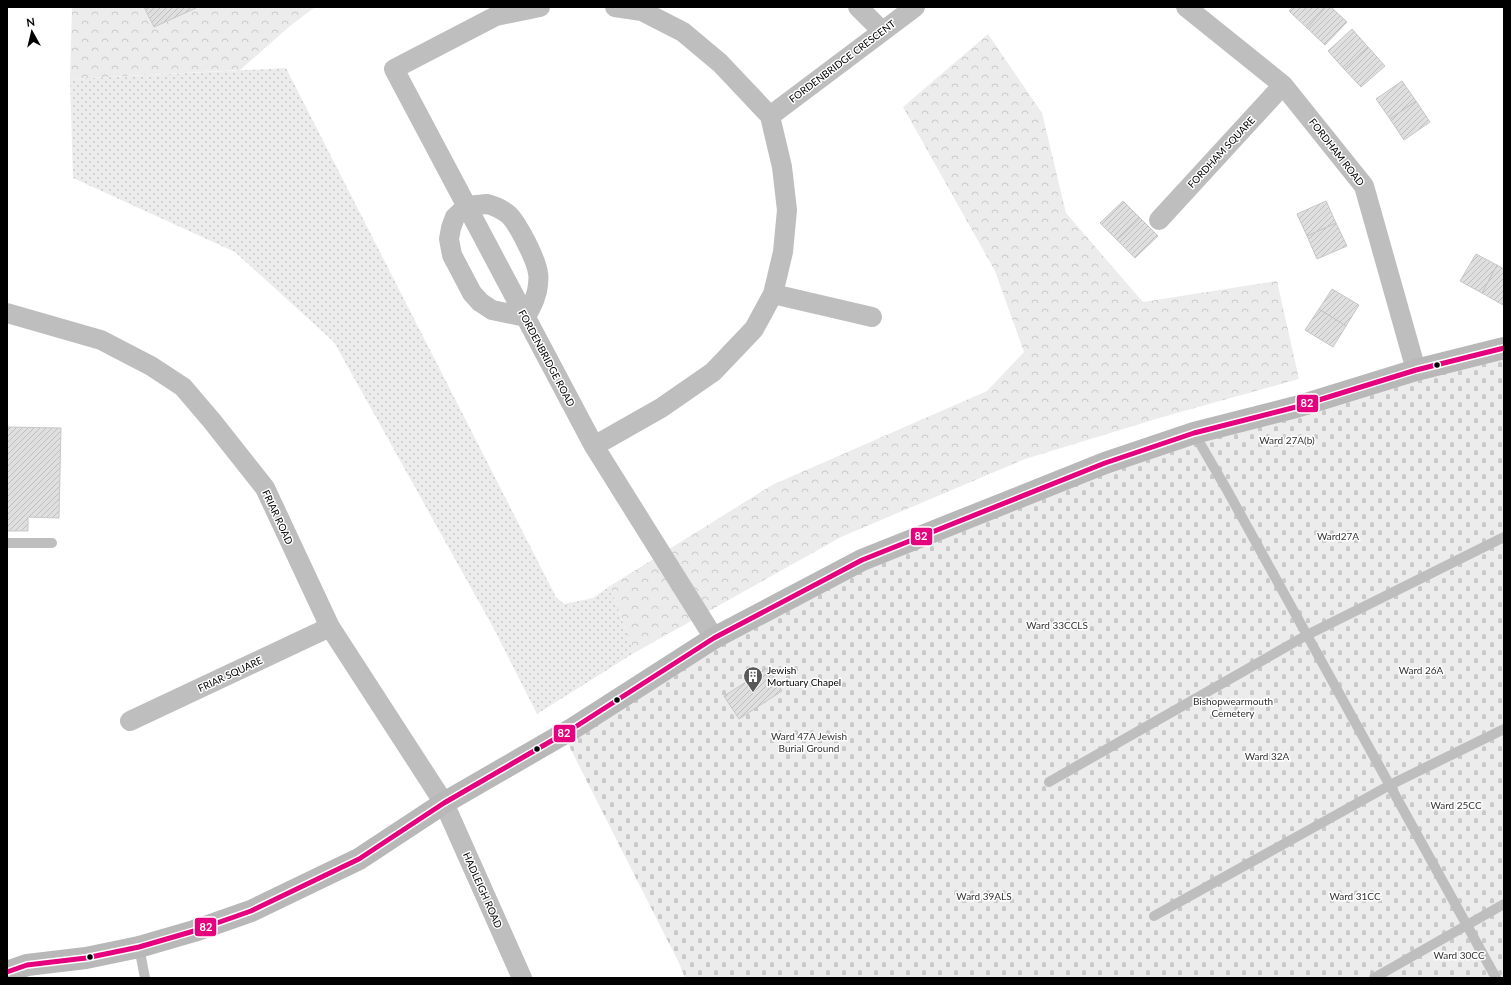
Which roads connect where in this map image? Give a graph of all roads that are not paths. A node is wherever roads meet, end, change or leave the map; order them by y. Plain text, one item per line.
1 (540, 7) edge
2 (615, 7) edge
3 (858, 7) edge
4 (915, 7) edge
5 (1186, 7) edge
6 (882, 32) junction
7 (1283, 85) junction
8 (770, 116) junction
9 (466, 206) junction
10 (1159, 220) dead end
11 (773, 294) junction
12 (7, 314) edge
13 (526, 317) junction
14 (872, 317) dead end
15 (1504, 348) edge
16 (1416, 370) junction
17 (1194, 433) junction
18 (594, 446) junction
19 (1504, 537) edge
20 (7, 543) edge
21 (52, 543) dead end
22 (330, 627) junction
23 (1307, 635) junction
24 (714, 638) junction
25 (130, 721) dead end
26 (1504, 729) edge
27 (1049, 782) dead end
28 (1390, 785) junction
29 (444, 803) junction
30 (1504, 904) edge
31 (1154, 916) dead end
32 (1467, 924) junction
33 (139, 947) junction
34 (7, 958) edge
35 (27, 965) junction
36 (7, 972) edge
37 (144, 978) edge
38 (522, 978) edge
39 (1374, 978) edge
40 (1496, 978) edge

1 - 9 street, FORDENBRIDGE ROAD
2 - 8 street
3 - 6 street
4 - 6 street, FORDENBRIDGE CRESCENT
5 - 7 street, FORDHAM ROAD
6 - 8 street, FORDENBRIDGE CRESCENT
7 - 10 street, FORDHAM SQUARE
7 - 16 street, FORDHAM ROAD
8 - 11 street
9 - 13 street, FORDENBRIDGE ROAD
9 - 13 street
9 - 13 street
11 - 14 street
11 - 18 street
12 - 22 street, FRIAR ROAD
13 - 18 street, FORDENBRIDGE ROAD
15 - 16 street
16 - 17 street
17 - 23 lane
17 - 24 street
18 - 24 street, FORDENBRIDGE ROAD
19 - 23 lane
20 - 21 lane
22 - 25 street, FRIAR SQUARE
22 - 29 street, FRIAR ROAD
23 - 27 lane
23 - 28 lane
24 - 29 street
26 - 28 lane
28 - 31 lane
28 - 32 lane
29 - 33 street
29 - 38 street, HADLEIGH ROAD
30 - 32 lane
32 - 39 lane
32 - 40 lane
33 - 35 street
33 - 37 lane
34 - 35 street
35 - 36 street

